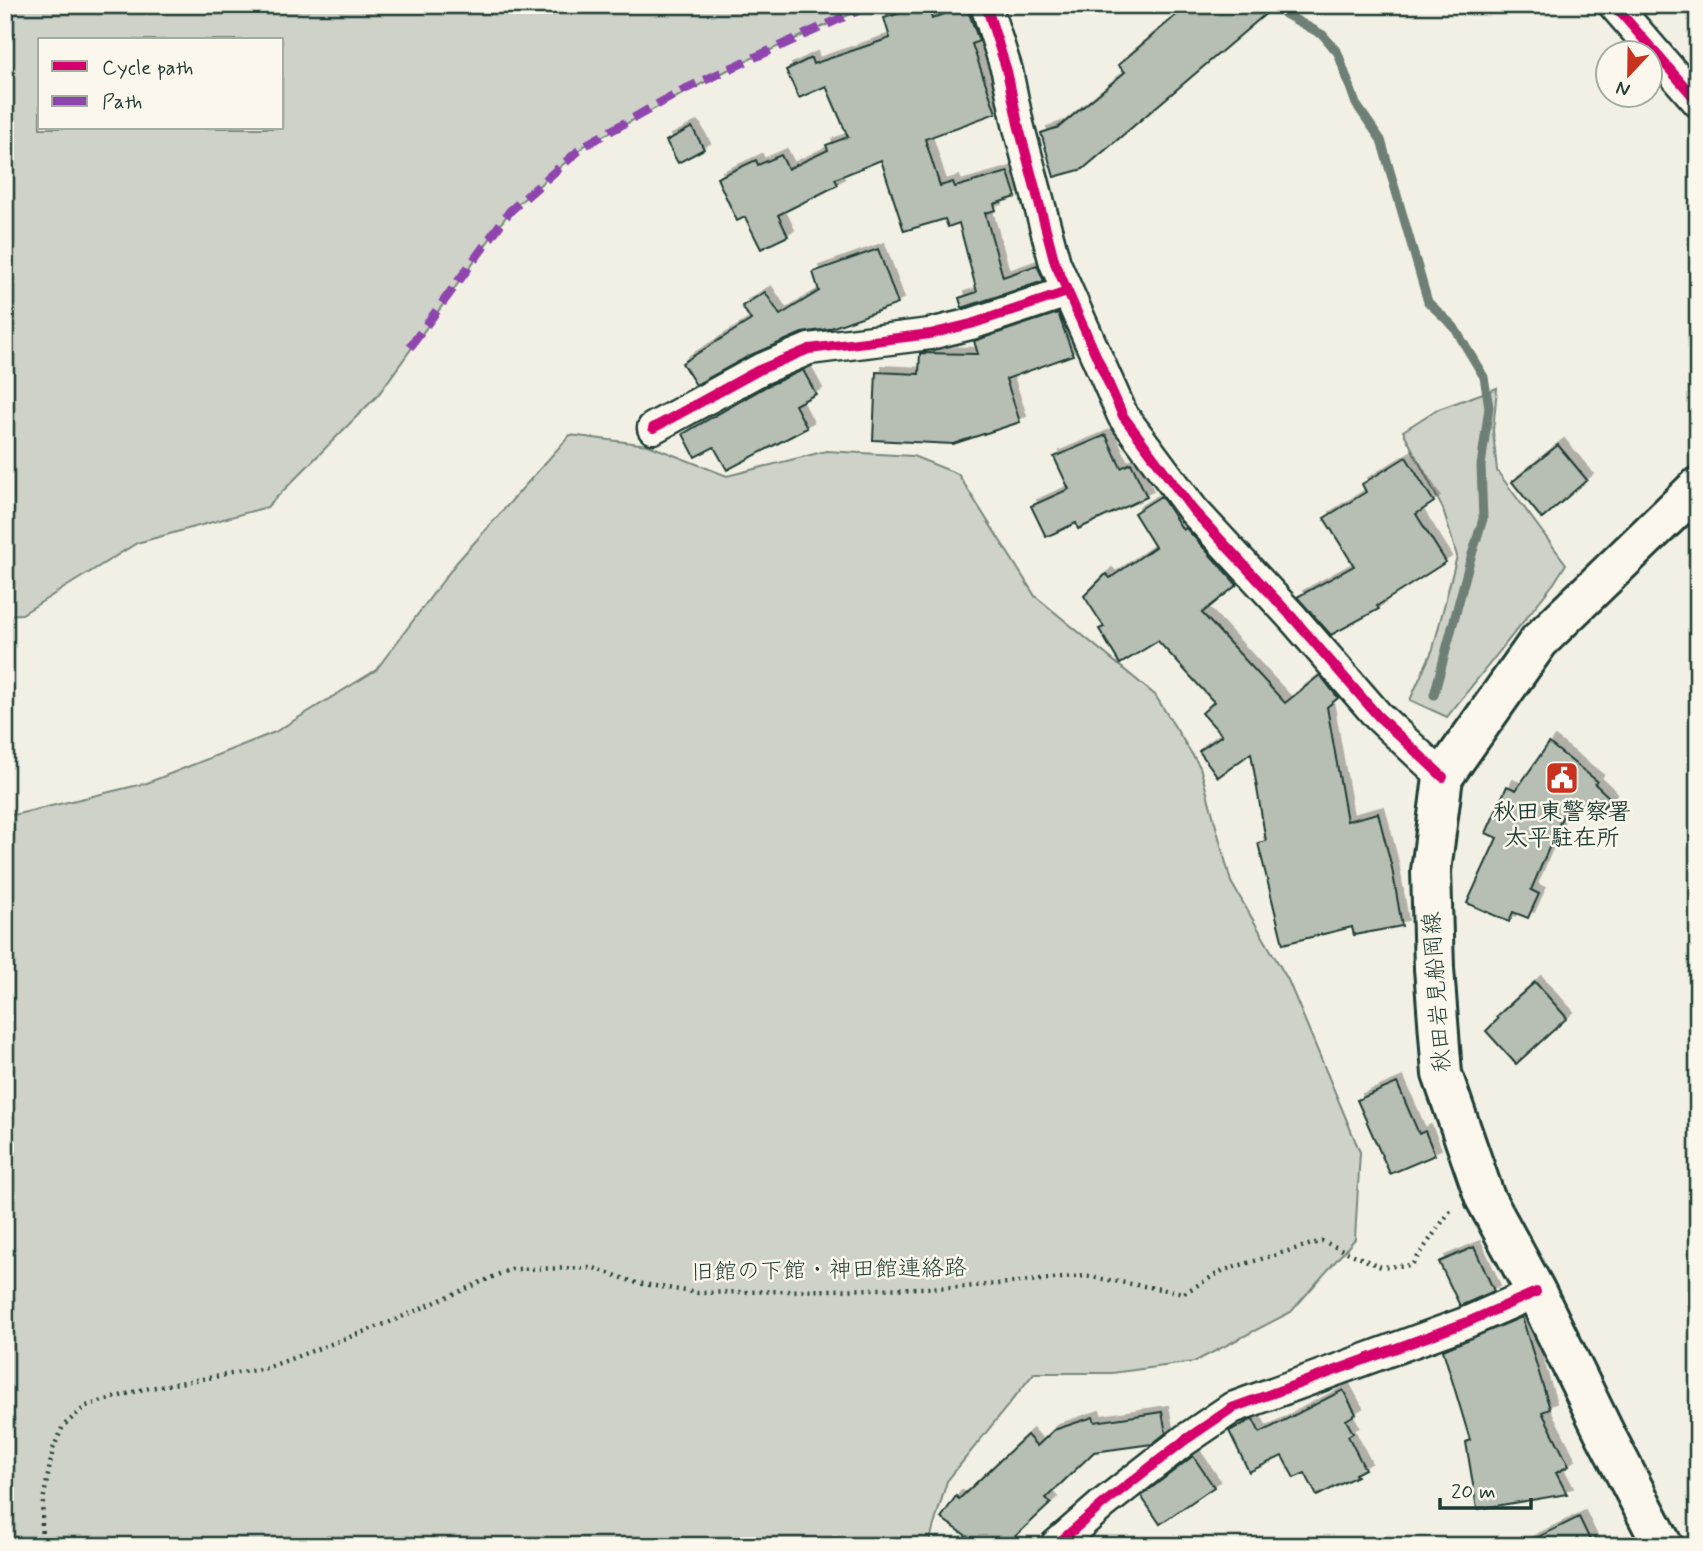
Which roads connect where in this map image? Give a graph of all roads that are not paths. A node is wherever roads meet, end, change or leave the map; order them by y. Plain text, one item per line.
1 (986, 5) edge
2 (1614, 5) edge
3 (1698, 102) edge
4 (1068, 292) junction
5 (653, 428) dead end
6 (1698, 488) edge
7 (1443, 777) junction
8 (1536, 1292) junction
9 (1055, 1546) edge
10 (1663, 1546) edge

1 - 4 street
2 - 3 street
4 - 5 street
4 - 7 street
6 - 7 main road, 秋田岩見船岡線
7 - 8 main road, 秋田岩見船岡線
8 - 9 street
8 - 10 main road, 秋田岩見船岡線

